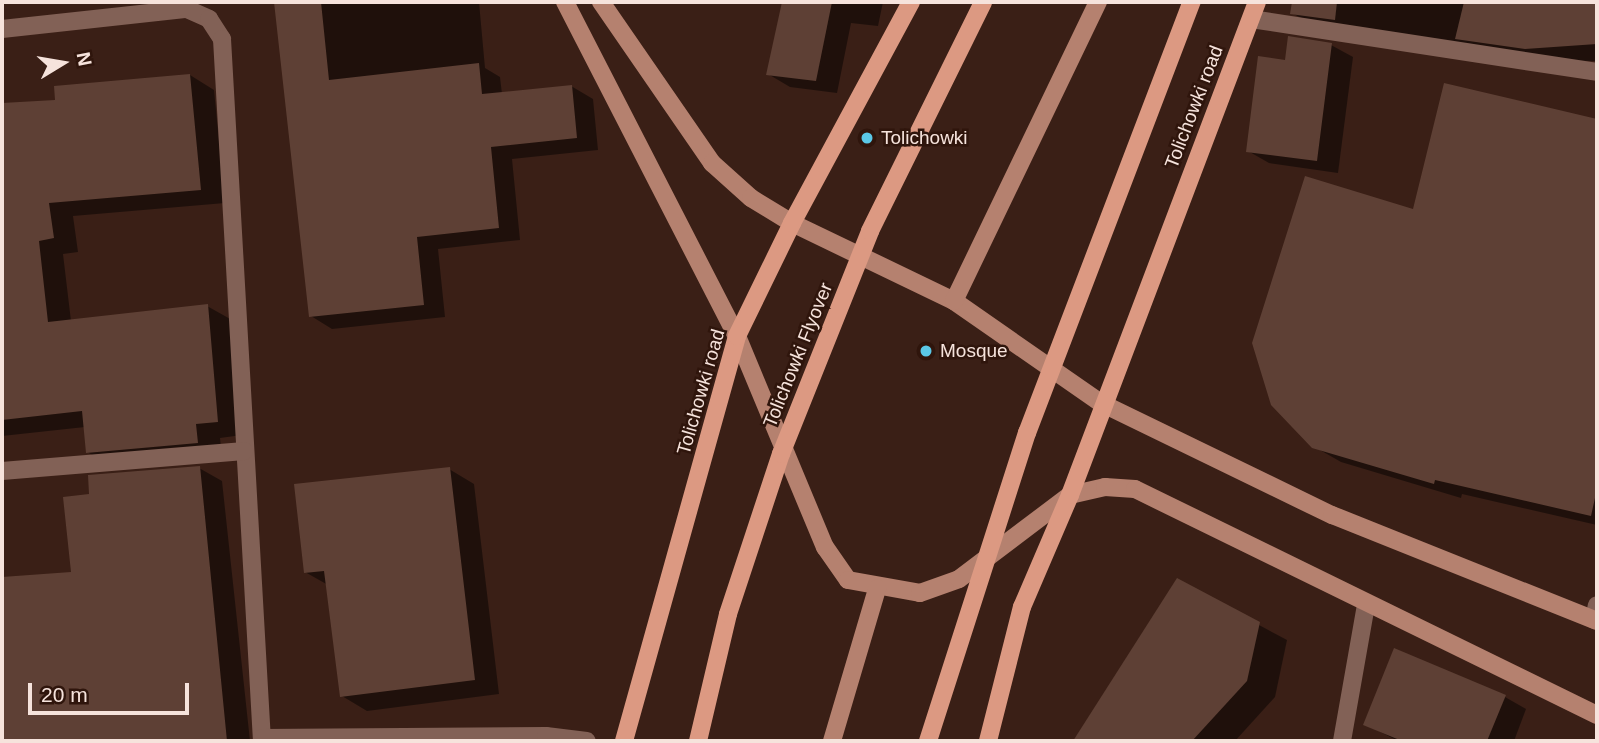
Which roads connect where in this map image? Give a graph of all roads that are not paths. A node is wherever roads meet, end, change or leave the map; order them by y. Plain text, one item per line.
1 (565, 2) edge
2 (601, 2) edge
3 (911, 2) edge
4 (983, 2) edge
5 (1098, 2) edge
6 (1192, 2) edge
7 (1254, 10) edge
8 (2, 29) edge
9 (1597, 72) edge
10 (792, 223) junction
11 (954, 301) junction
12 (737, 336) junction
13 (1101, 403) junction
14 (244, 451) junction
15 (2, 471) edge
16 (1070, 495) junction
17 (877, 589) junction
18 (1366, 605) junction
19 (1596, 615) edge
20 (1597, 715) edge
21 (262, 740) edge
22 (587, 741) edge
23 (624, 741) edge
24 (698, 741) edge
25 (832, 741) edge
26 (928, 741) edge
27 (988, 741) edge
28 (1342, 741) edge

1 - 12 street
2 - 10 street
3 - 10 main road, Tolichowki road
4 - 24 main road, Tolichowki Flyover, bridge
5 - 11 street
6 - 26 main road, bridge
7 - 9 street
7 - 13 main road, Tolichowki road
8 - 14 street
10 - 11 street
10 - 12 main road, Tolichowki road
11 - 13 street
12 - 17 street
12 - 23 main road, Tolichowki road
13 - 16 main road, Tolichowki road
13 - 19 street
14 - 15 street
14 - 21 street
16 - 17 street
16 - 18 street
16 - 27 main road, Tolichowki road
17 - 25 street
18 - 20 street
18 - 28 street
21 - 22 street

